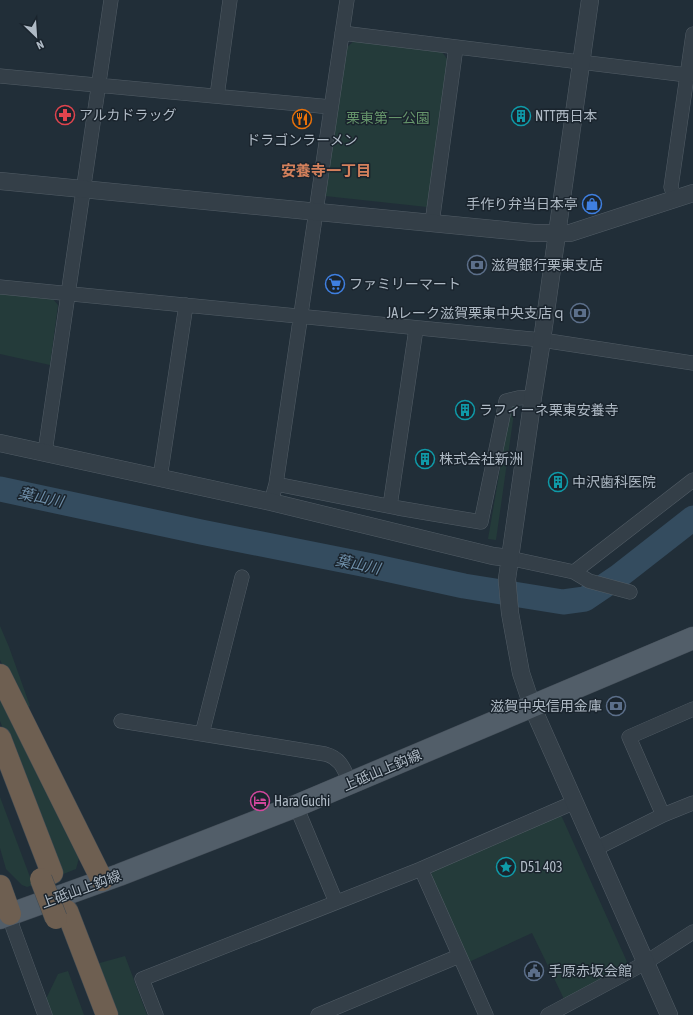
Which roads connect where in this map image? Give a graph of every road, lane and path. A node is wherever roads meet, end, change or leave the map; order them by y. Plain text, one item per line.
1 (111, 0) edge
2 (230, 0) edge
3 (346, 0) edge
4 (590, 0) edge
5 (342, 33) junction
6 (693, 34) edge
7 (456, 47) junction
8 (581, 62) junction
9 (690, 74) edge
10 (0, 76) edge
11 (99, 85) junction
12 (217, 96) junction
13 (330, 107) junction
14 (0, 181) edge
15 (84, 190) junction
16 (693, 193) edge
17 (675, 199) junction
18 (316, 211) junction
19 (432, 223) junction
20 (557, 234) junction
21 (0, 287) edge
22 (68, 294) junction
23 (186, 305) junction
24 (300, 316) junction
25 (416, 329) junction
26 (542, 340) junction
27 (693, 363) edge
28 (533, 397) junction
29 (0, 443) edge
30 (45, 452) junction
31 (160, 478) junction
32 (693, 480) edge
33 (276, 484) junction
34 (271, 502) junction
35 (390, 506) junction
36 (509, 558) junction
37 (574, 572) junction
38 (242, 577) dead end
39 (630, 592) dead end
40 (693, 638) edge
41 (0, 675) edge
42 (532, 706) junction
43 (693, 709) edge
44 (121, 721) dead end
45 (202, 734) junction
46 (0, 738) edge
47 (0, 774) edge
48 (350, 783) junction
49 (574, 802) junction
50 (693, 803) edge
51 (296, 806) junction
52 (663, 815) junction
53 (595, 849) junction
54 (421, 869) junction
55 (47, 876) junction
56 (102, 880) junction
57 (0, 886) edge
58 (336, 902) junction
59 (62, 915) junction
60 (5, 916) edge
61 (693, 932) edge
62 (459, 956) junction
63 (645, 963) junction
64 (45, 1015) edge
65 (94, 1015) edge
66 (107, 1015) edge
67 (156, 1015) edge
68 (318, 1015) edge
69 (486, 1015) edge
70 (548, 1015) edge
71 (669, 1015) edge

1 - 11 street
2 - 12 street
3 - 5 street
4 - 8 street
5 - 7 street
5 - 13 street
6 - 9 street
7 - 8 street
7 - 19 street
8 - 9 street
8 - 20 street
9 - 17 street
10 - 11 street
11 - 12 street
11 - 15 street
12 - 13 street
13 - 18 street
14 - 15 street
15 - 18 street
15 - 22 street
16 - 17 street
17 - 20 street
18 - 19 street
18 - 24 street
19 - 20 street
20 - 26 street
21 - 22 street
22 - 23 street
22 - 30 street
23 - 24 street
23 - 31 street
24 - 25 street
24 - 33 street
25 - 26 street
25 - 35 street
26 - 27 street
26 - 28 street
28 - 35 street
28 - 36 street
29 - 30 street
30 - 31 street
31 - 34 street
32 - 37 street
33 - 34 street
33 - 35 street
34 - 36 street
36 - 37 street
36 - 42 street
37 - 39 street
38 - 45 street
40 - 42 main road, 上砥山上鈎線
41 - 56 highway
42 - 48 main road, 上砥山上鈎線
42 - 49 street
43 - 52 street
44 - 45 street
45 - 48 street
46 - 55 highway
47 - 55 highway
48 - 51 main road, 上砥山上鈎線
49 - 53 street
49 - 54 street
50 - 52 street
51 - 56 main road, 上砥山上鈎線
51 - 58 street
52 - 53 street
53 - 63 street
54 - 58 street
54 - 62 street
55 - 59 highway, bridge
56 - 60 main road, 上砥山上鈎線
57 - 60 highway
58 - 67 street
59 - 65 highway
59 - 66 highway
60 - 64 street
61 - 63 street
62 - 68 street
62 - 69 street
63 - 70 street
63 - 71 street

